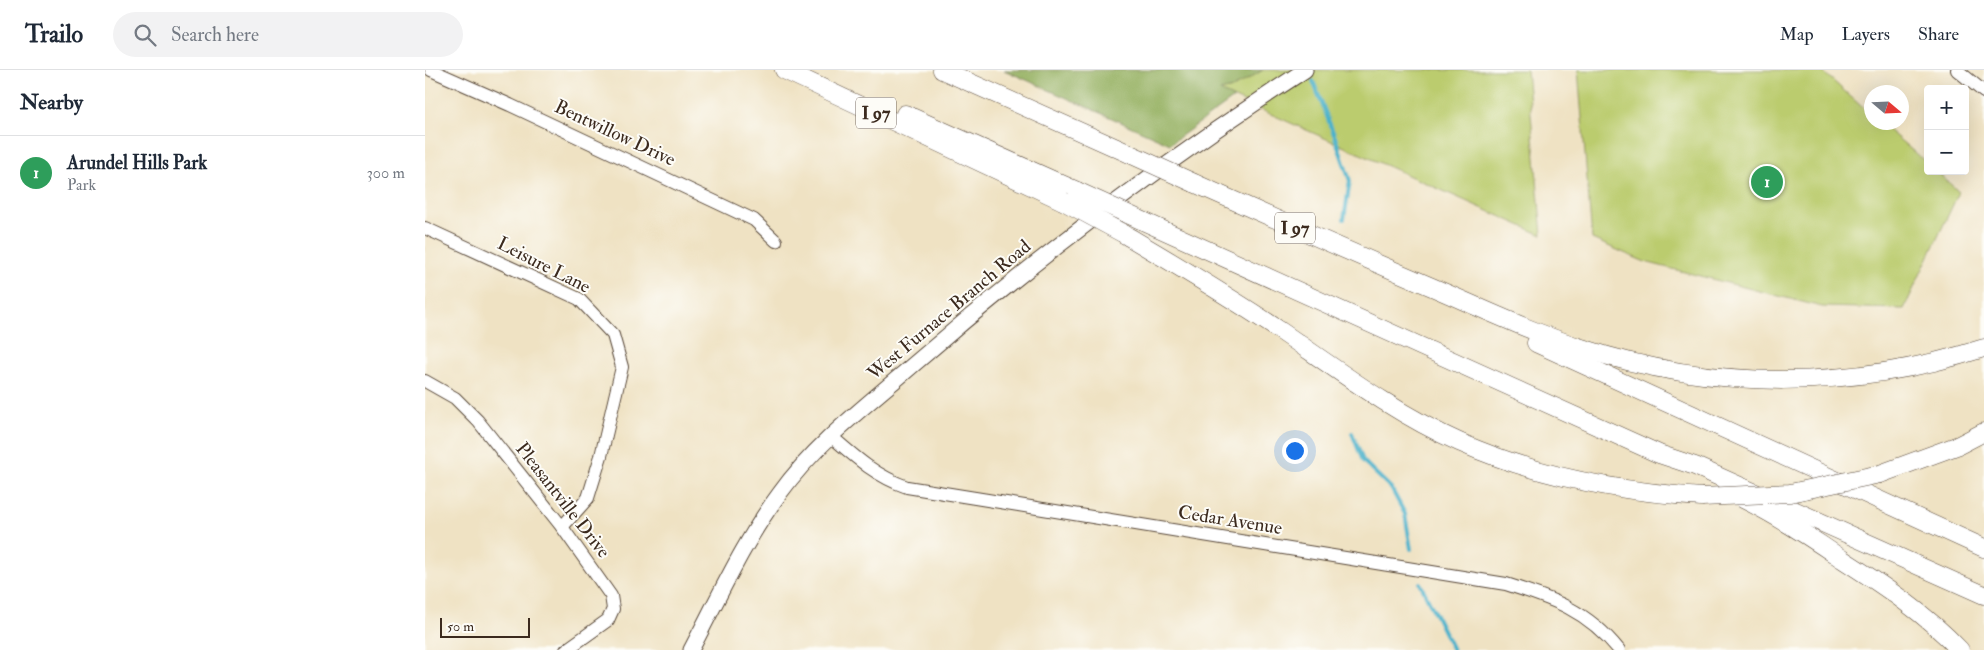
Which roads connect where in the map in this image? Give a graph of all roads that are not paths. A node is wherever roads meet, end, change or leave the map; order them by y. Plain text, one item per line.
1 (431, 70) edge
2 (784, 70) edge
3 (801, 70) edge
4 (942, 70) edge
5 (1305, 70) edge
6 (1957, 70) edge
7 (1984, 92) edge
8 (1070, 196) junction
9 (425, 228) edge
10 (776, 240) dead end
11 (1357, 255) junction
12 (1984, 348) edge
13 (425, 381) edge
14 (1984, 432) edge
15 (832, 436) junction
16 (1659, 454) junction
17 (562, 527) junction
18 (1984, 548) edge
19 (1984, 595) edge
20 (566, 650) edge
21 (691, 650) edge
22 (1619, 650) edge
23 (1961, 650) edge

1 - 10 street, Bentwillow Drive
2 - 8 highway, I 97
3 - 8 highway
4 - 11 highway, I 97, bridge
5 - 15 main road, West Furnace Branch Road
6 - 7 street
8 - 14 highway, I 97, bridge
8 - 16 highway, bridge
9 - 17 street, Leisure Lane
11 - 12 highway
11 - 18 highway
13 - 17 street, Pleasantville Drive
15 - 21 main road, West Furnace Branch Road
15 - 22 street, Cedar Avenue
16 - 19 highway
16 - 23 highway
17 - 20 street, Pleasantville Drive

